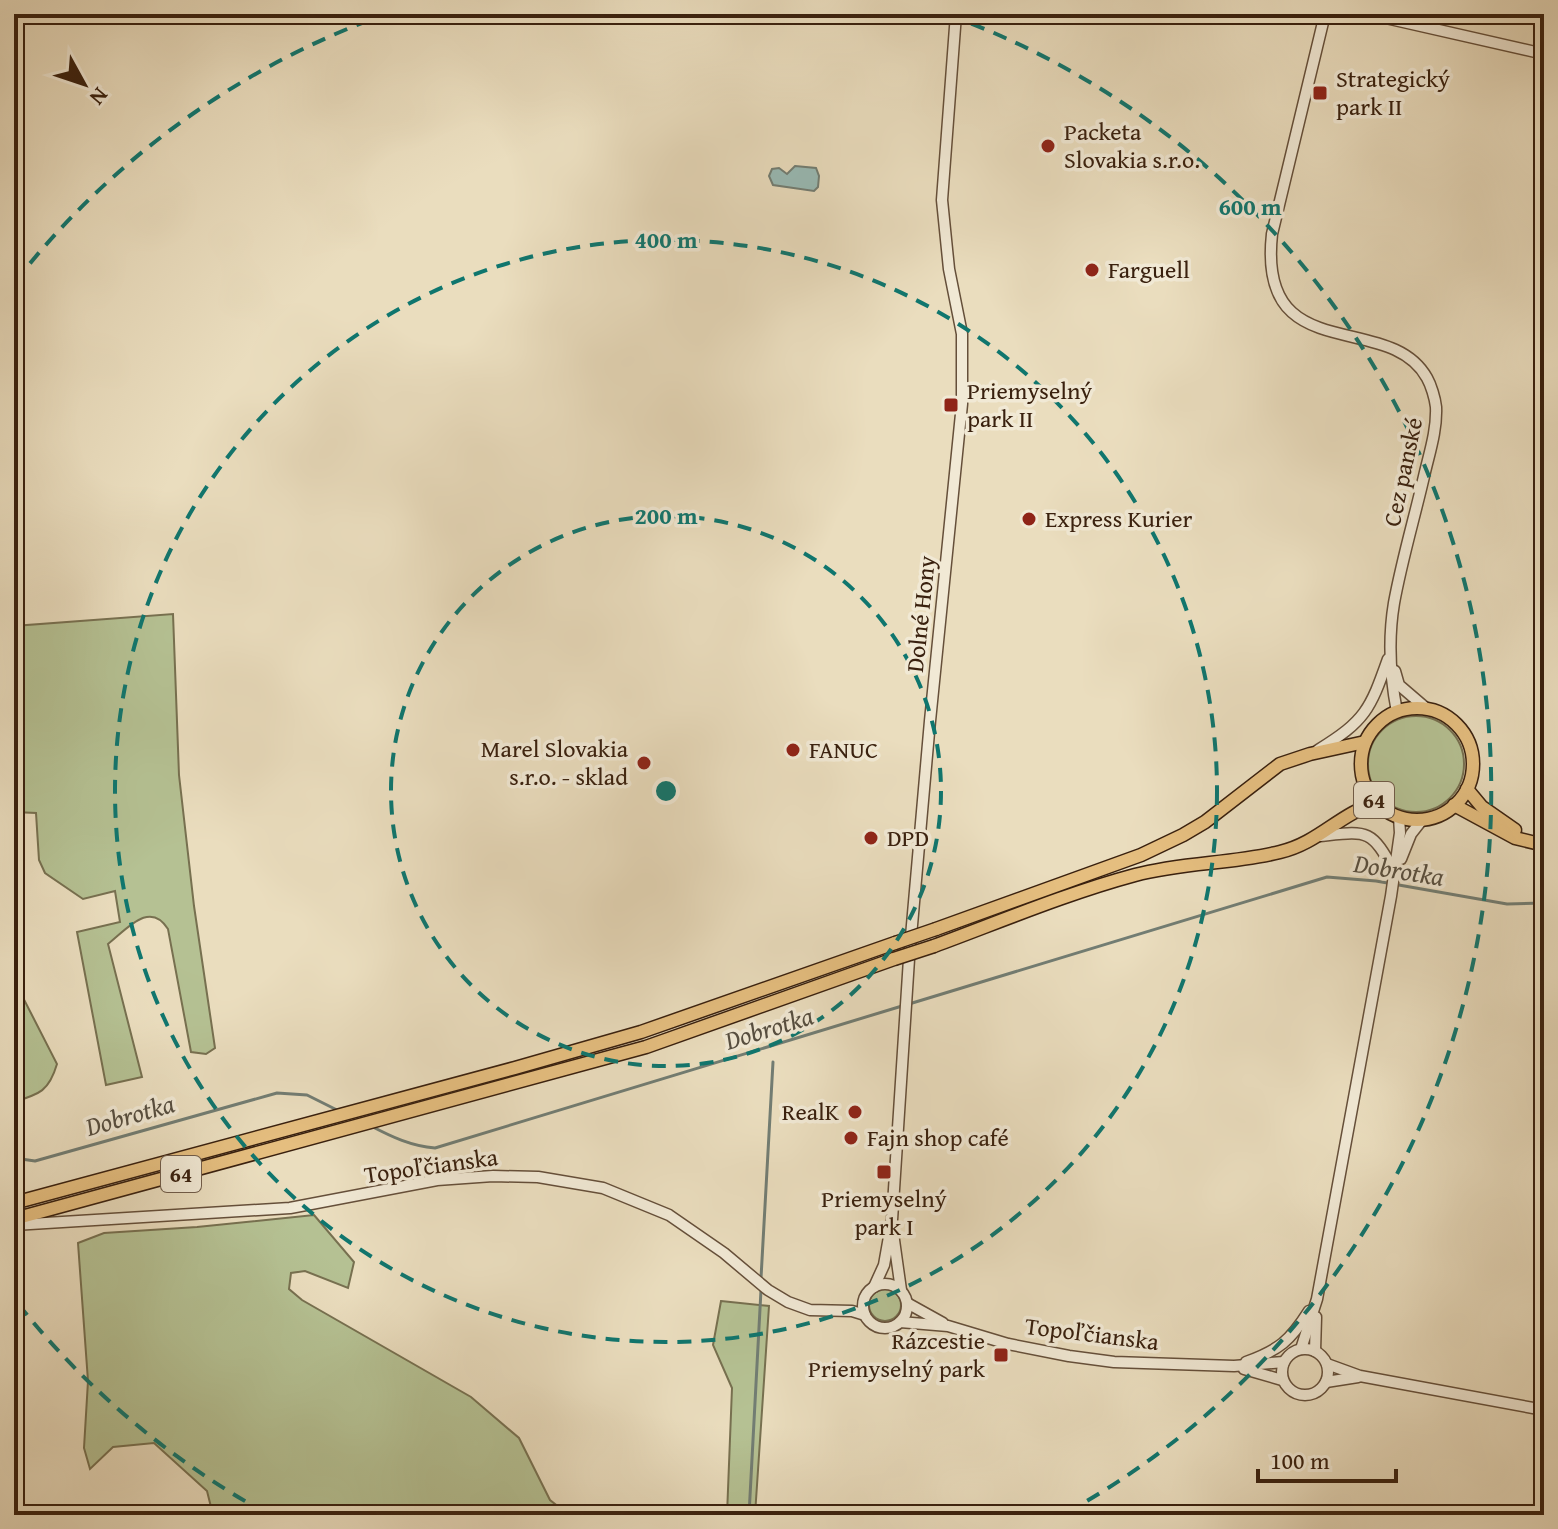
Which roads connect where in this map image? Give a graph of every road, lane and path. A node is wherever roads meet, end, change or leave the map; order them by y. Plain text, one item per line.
1 (956, 14) edge
2 (1325, 14) edge
3 (1342, 14) edge
4 (1375, 15) edge
5 (1544, 54) edge
6 (1390, 653) junction
7 (1427, 709) junction
8 (1397, 712) junction
9 (1365, 742) junction
10 (1310, 754) junction
11 (1467, 789) junction
12 (1377, 803) junction
13 (1454, 805) junction
14 (1399, 817) junction
15 (1422, 820) junction
16 (1320, 836) junction
17 (1537, 843) edge
18 (1395, 872) junction
19 (14, 1203) edge
20 (892, 1220) junction
21 (14, 1222) edge
22 (874, 1287) junction
23 (901, 1290) junction
24 (1317, 1299) junction
25 (907, 1303) junction
26 (865, 1315) junction
27 (900, 1322) junction
28 (948, 1326) junction
29 (1301, 1349) junction
30 (1315, 1351) junction
31 (1284, 1362) junction
32 (1327, 1364) junction
33 (1234, 1366) junction
34 (1360, 1376) junction
35 (1282, 1380) junction
36 (1326, 1382) junction
37 (1544, 1410) edge

1 - 20 street, Dolné Hony
2 - 6 street, Cez panské
3 - 4 street
4 - 5 street
6 - 7 street
6 - 8 street
6 - 10 street
7 - 8 main road
7 - 11 main road
8 - 9 main road
9 - 10 main road, 64
9 - 12 main road, 64
10 - 19 main road, 64, bridge
11 - 13 main road, 64
11 - 17 main road
12 - 14 main road, 64
12 - 16 main road, 64
13 - 15 main road, 64
13 - 17 main road
14 - 15 main road, 64
14 - 18 street
15 - 18 street
16 - 18 street
16 - 21 main road, 64, bridge
18 - 24 street
20 - 22 street, Dolné Hony
20 - 23 street, Dolné Hony
21 - 26 street, Topoľčianska
22 - 23 street
22 - 26 street
23 - 25 street
24 - 29 street
24 - 30 street
24 - 33 street
25 - 27 street
25 - 28 street, Topoľčianska
26 - 27 street
27 - 28 street, Topoľčianska
28 - 33 street, Topoľčianska
29 - 30 street
29 - 31 street
30 - 32 street, Topoľčianska
31 - 33 street, Topoľčianska
31 - 35 street
32 - 34 street, Topoľčianska
32 - 36 street
33 - 35 street, Topoľčianska
34 - 36 street, Topoľčianska
34 - 37 street, Topoľčianska
35 - 36 street, Topoľčianska

